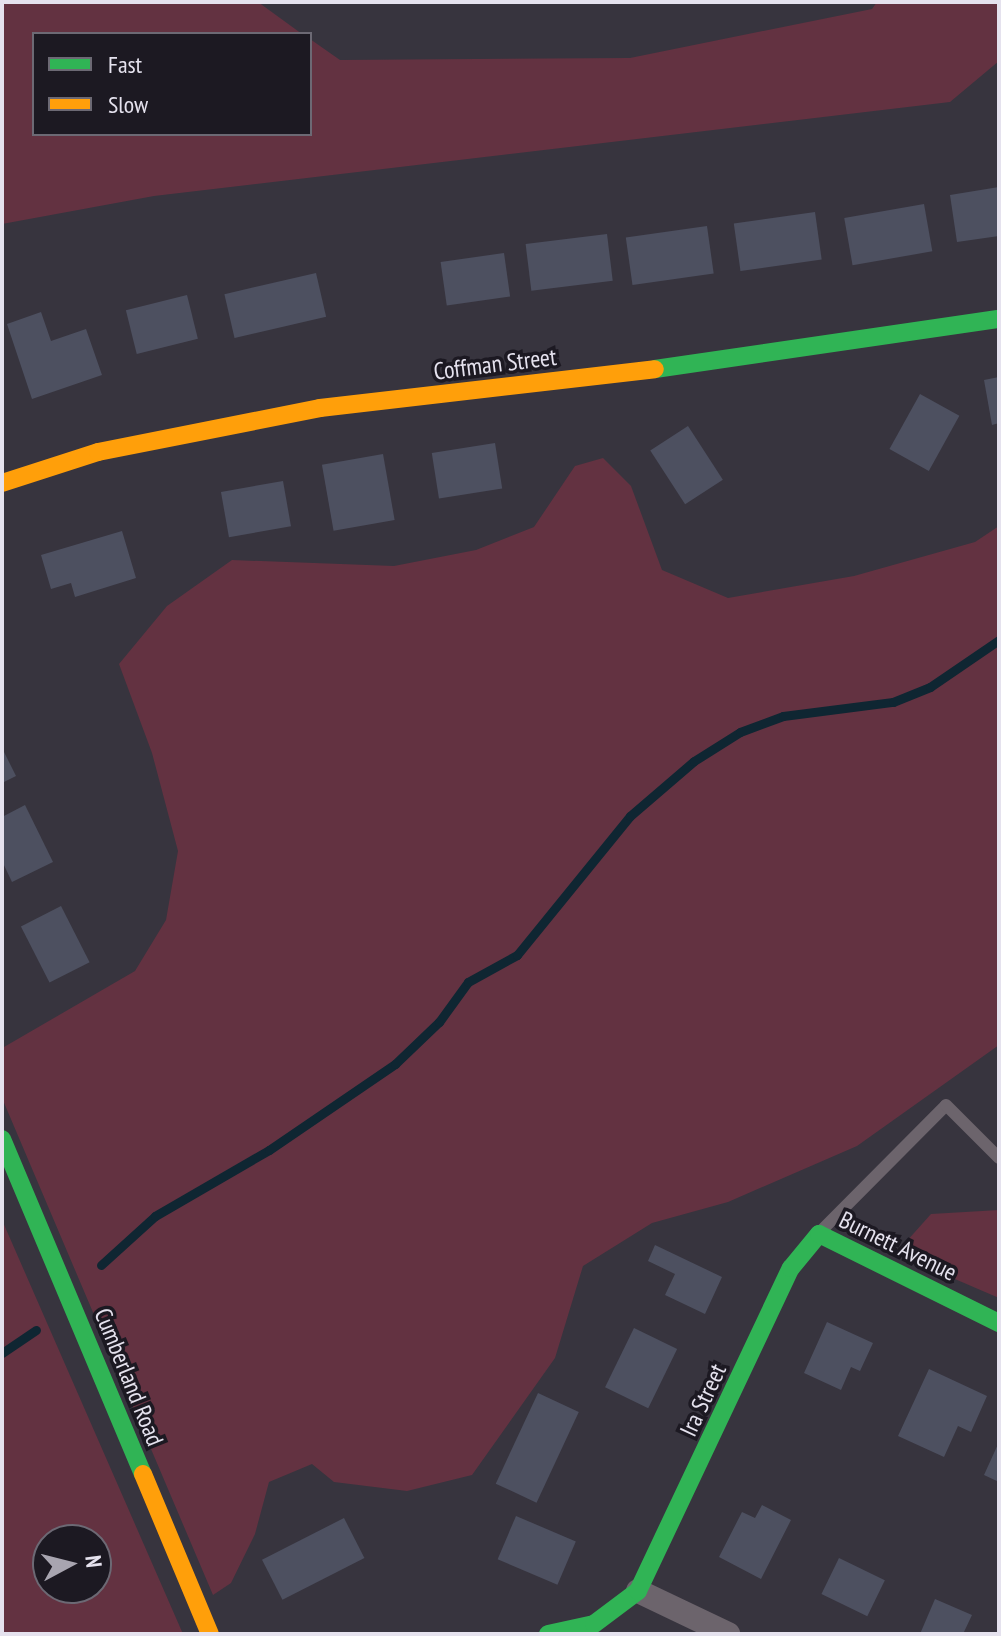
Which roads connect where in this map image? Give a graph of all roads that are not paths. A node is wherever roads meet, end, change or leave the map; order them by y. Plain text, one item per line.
1 (999, 319) edge
2 (2, 483) edge
3 (2, 1139) edge
4 (999, 1158) edge
5 (819, 1234) junction
6 (999, 1323) edge
7 (638, 1591) junction
8 (210, 1634) edge
9 (548, 1634) edge
10 (728, 1634) edge

1 - 2 street, Coffman Street
3 - 8 street, Cumberland Road
4 - 5 lane
5 - 6 street, Burnett Avenue
5 - 7 street, Ira Street
7 - 9 street
7 - 10 street

